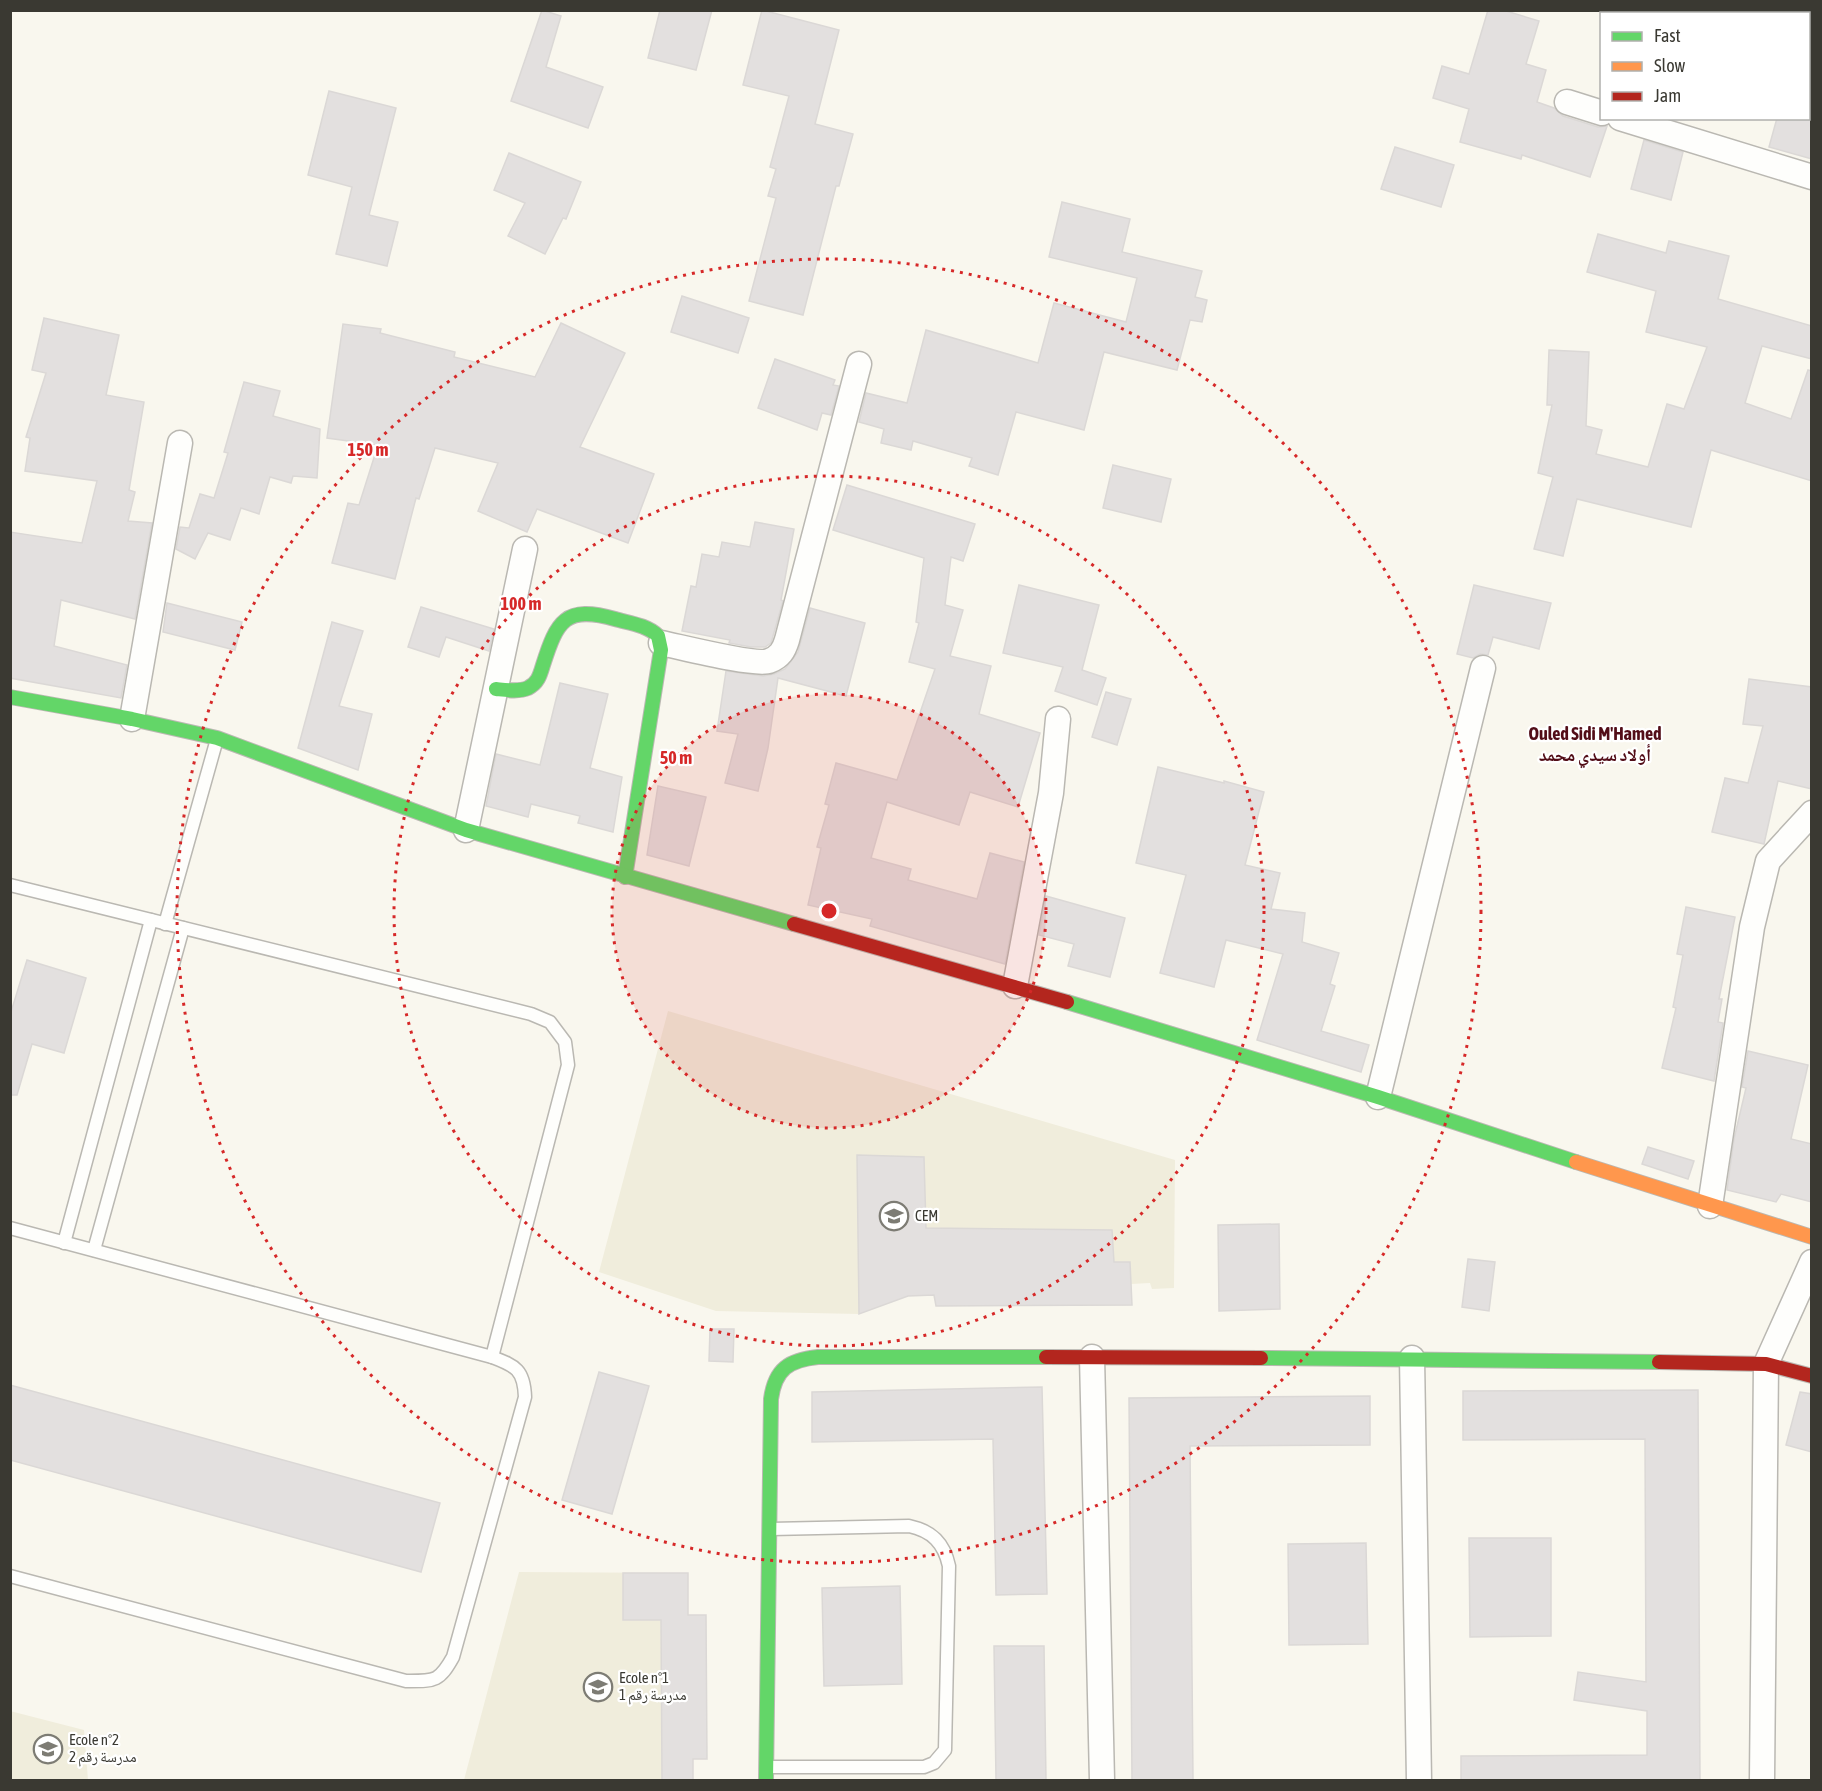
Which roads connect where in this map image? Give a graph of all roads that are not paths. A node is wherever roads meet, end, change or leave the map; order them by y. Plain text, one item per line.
1 (1567, 102) dead end
2 (1600, 112) edge
3 (1627, 120) edge
4 (1812, 177) edge
5 (859, 364) dead end
6 (180, 443) dead end
7 (525, 549) dead end
8 (661, 643) junction
9 (1483, 668) dead end
10 (496, 689) junction
11 (10, 697) edge
12 (132, 719) junction
13 (1058, 719) dead end
14 (217, 738) junction
15 (1812, 813) edge
16 (466, 830) junction
17 (626, 878) junction
18 (10, 885) edge
19 (151, 920) junction
20 (165, 924) junction
21 (183, 928) junction
22 (1015, 986) junction
23 (1378, 1097) junction
24 (1710, 1206) junction
25 (10, 1228) edge
26 (1812, 1237) edge
27 (64, 1243) junction
28 (94, 1250) junction
29 (1812, 1262) edge
30 (492, 1357) junction
31 (1092, 1357) junction
32 (1412, 1358) junction
33 (1766, 1364) junction
34 (1812, 1376) edge
35 (769, 1529) junction
36 (10, 1576) edge
37 (766, 1774) edge
38 (1102, 1780) edge
39 (1419, 1780) edge
40 (1762, 1780) edge

1 - 2 street
3 - 4 street
5 - 8 street
6 - 12 street
7 - 10 street
8 - 10 street
8 - 17 street
9 - 23 street
10 - 16 street
11 - 12 street
12 - 14 street
13 - 22 street
14 - 16 street
14 - 20 lane
15 - 24 street
16 - 17 street
17 - 22 street
18 - 19 lane
19 - 20 lane
19 - 27 lane
20 - 21 lane
21 - 28 lane
21 - 30 lane
22 - 23 street
23 - 24 street
24 - 26 street
25 - 27 lane
27 - 28 lane
28 - 30 lane
29 - 33 street
30 - 36 lane
31 - 32 street
31 - 35 street
31 - 38 street
32 - 33 street
32 - 39 street
33 - 34 street
33 - 40 street
35 - 37 street
35 - 37 lane

